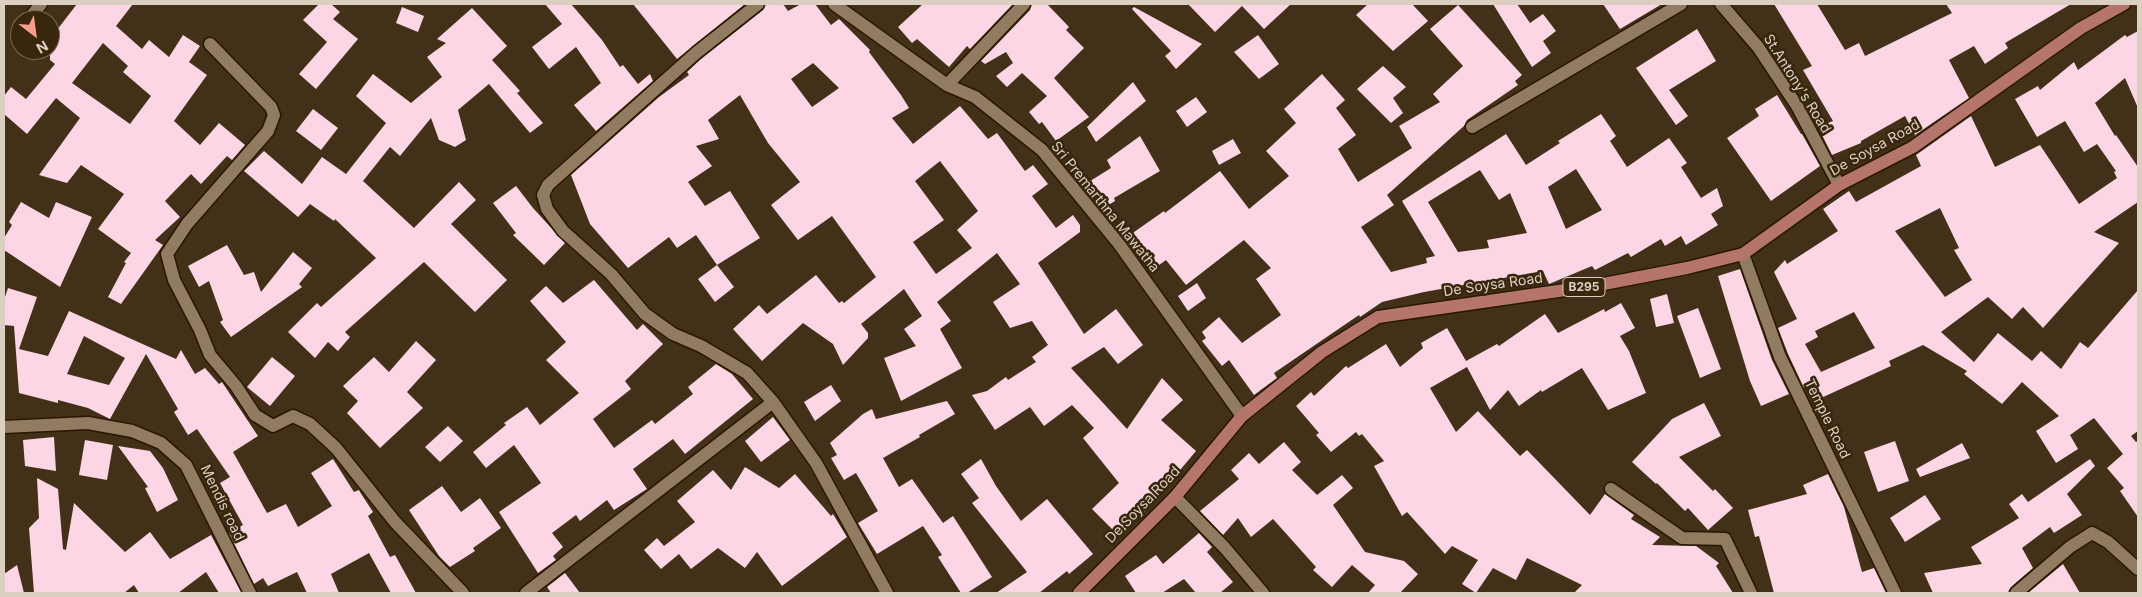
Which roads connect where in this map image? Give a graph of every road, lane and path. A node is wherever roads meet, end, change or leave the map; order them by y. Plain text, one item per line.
1 (758, 4) edge
2 (834, 4) edge
3 (1024, 4) edge
4 (1681, 4) edge
5 (1721, 4) edge
6 (2124, 4) edge
7 (210, 44) dead end
8 (947, 85) junction
9 (1472, 127) dead end
10 (1839, 185) junction
11 (1743, 254) junction
12 (773, 402) junction
13 (1242, 416) junction
14 (4, 427) edge
15 (1611, 489) dead end
16 (1175, 497) junction
17 (2138, 569) edge
18 (250, 593) edge
19 (463, 593) edge
20 (526, 593) edge
21 (887, 593) edge
22 (1079, 593) edge
23 (1263, 593) edge
24 (1751, 593) edge
25 (1895, 593) edge
26 (2016, 593) edge

1 - 12 street
2 - 8 street, Sri Premarthna Mawatha
3 - 8 street
4 - 9 street
5 - 10 street, St.Antony's Road
6 - 10 main road, De Soysa Road / B295
7 - 19 street
8 - 13 street, Sri Premarthna Mawatha
10 - 11 main road, De Soysa Road / B295
11 - 13 main road, De Soysa Road / B295
11 - 25 street, Temple Road
12 - 20 street
12 - 21 street
13 - 16 main road, De Soysa Road / B295
14 - 18 street, Mendis road
15 - 24 street
16 - 22 main road, De Soysa Road / B295
16 - 23 street
17 - 26 street

